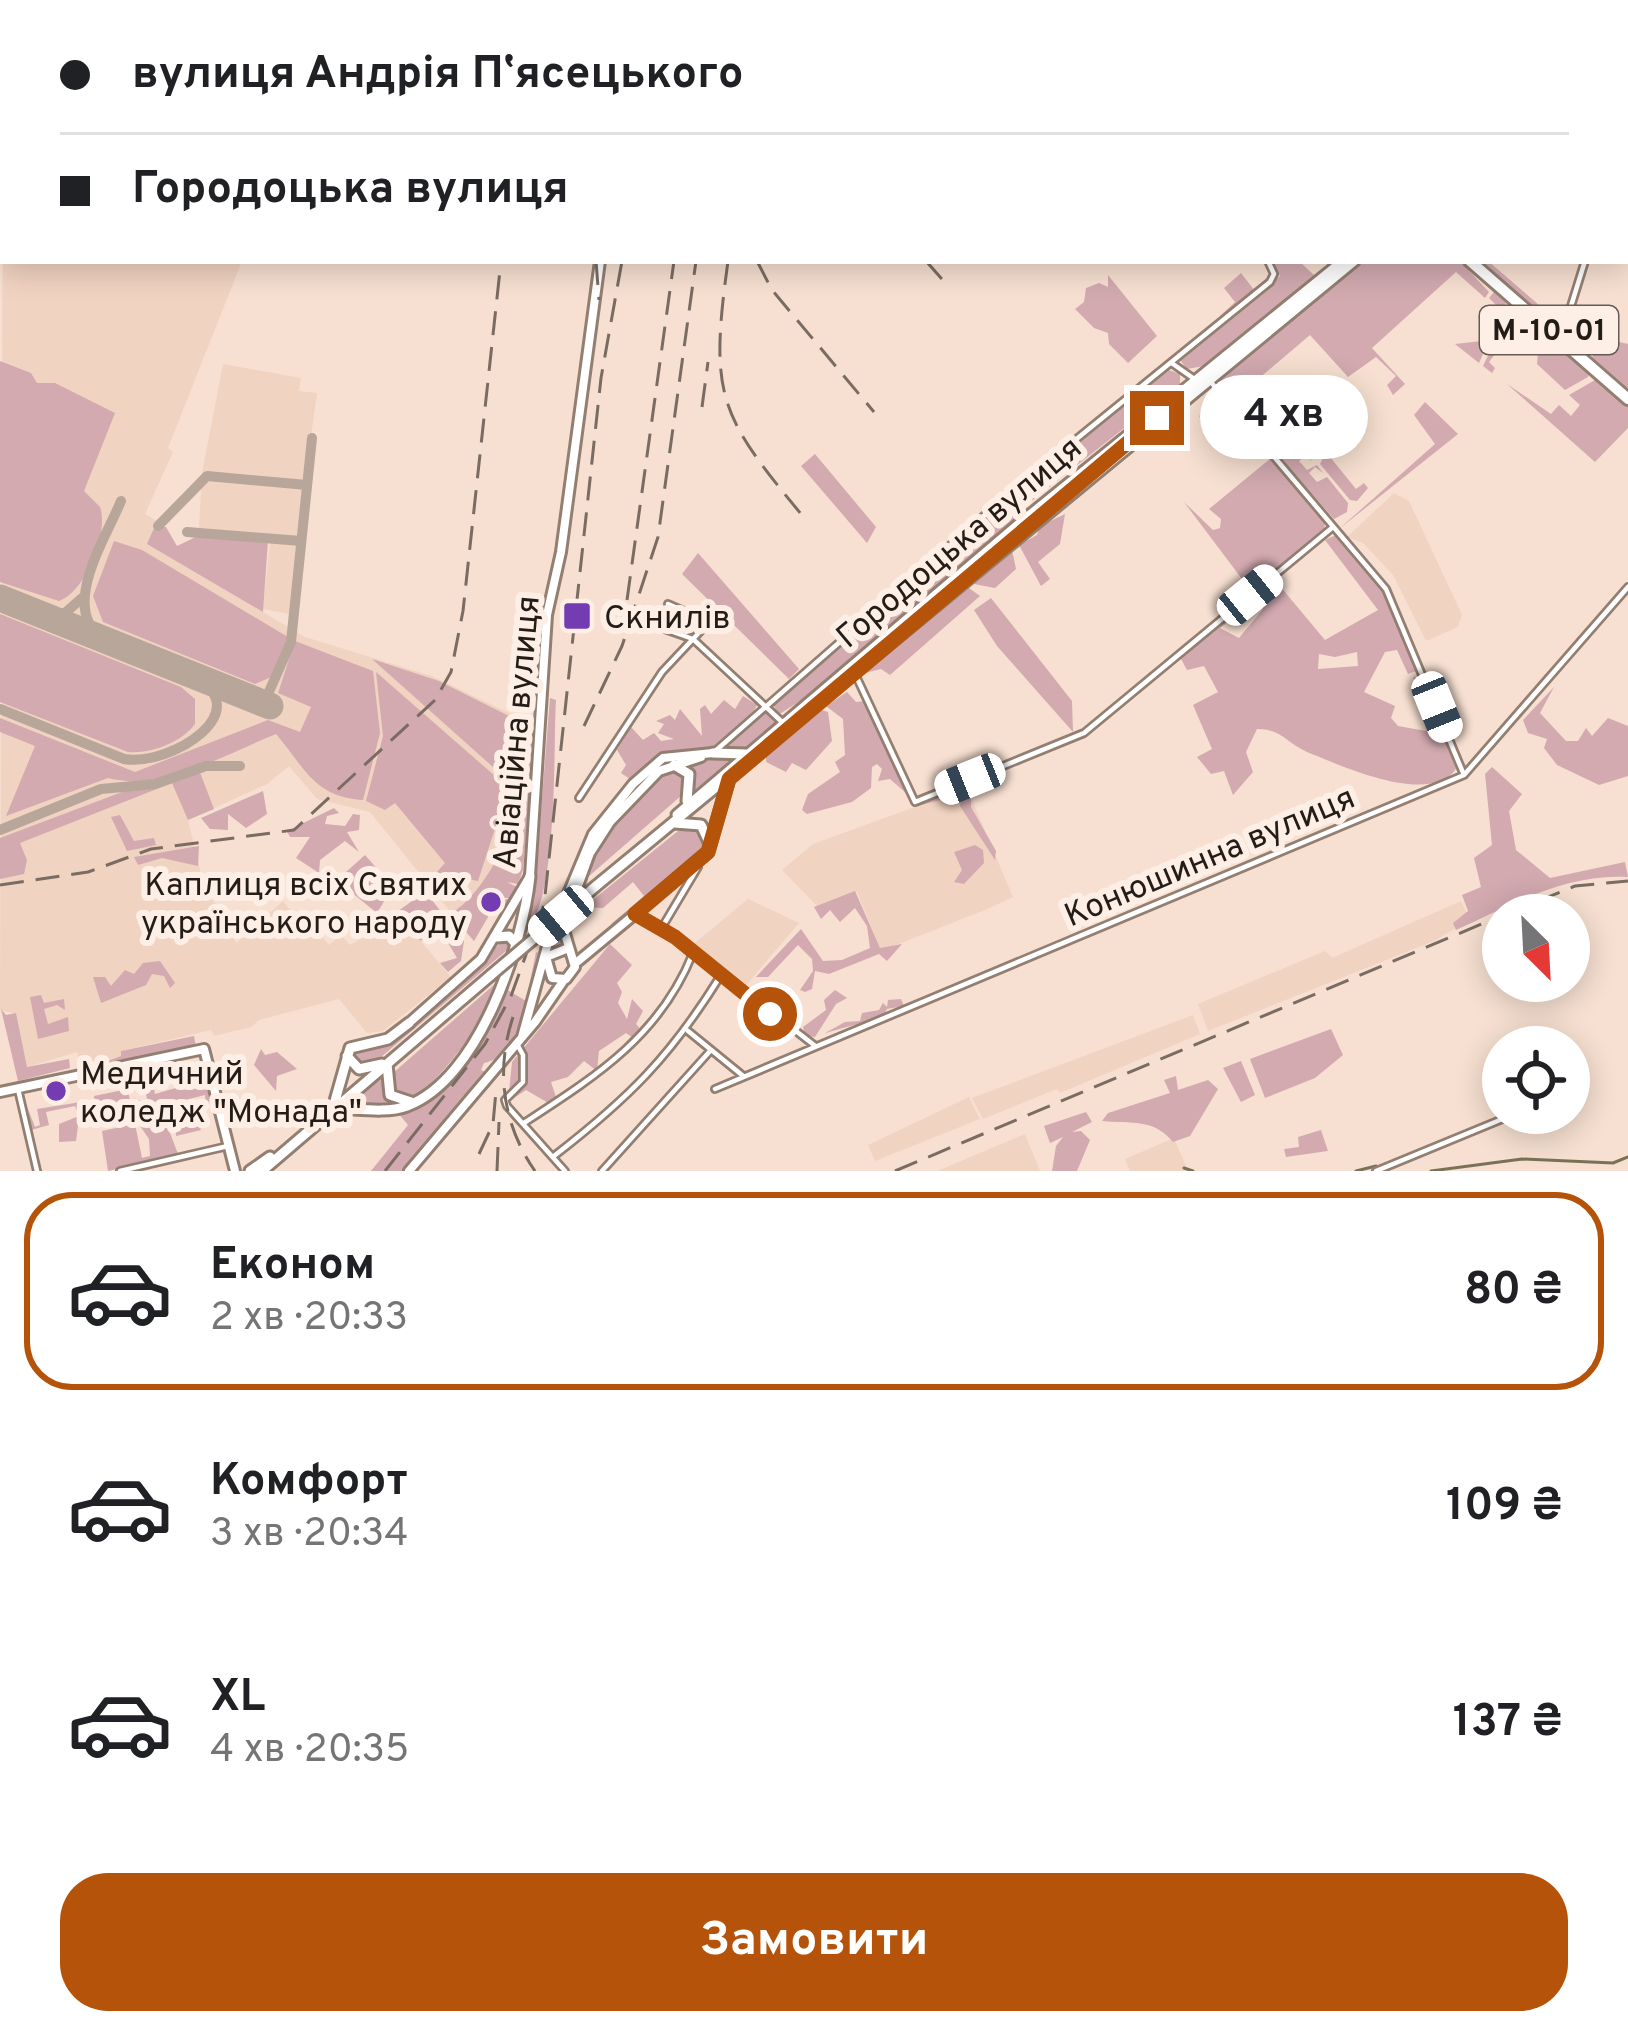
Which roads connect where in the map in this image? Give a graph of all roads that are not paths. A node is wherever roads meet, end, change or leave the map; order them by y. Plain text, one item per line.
1 (600, 264) edge
2 (1269, 264) edge
3 (1339, 264) edge
4 (1350, 264) edge
5 (1473, 264) edge
6 (1584, 264) edge
7 (1561, 340) junction
8 (1171, 362) junction
9 (1200, 379) junction
10 (1628, 399) edge
11 (1010, 493) junction
12 (1028, 522) junction
13 (1333, 526) junction
14 (1628, 587) edge
15 (668, 604) dead end
16 (625, 615) dead end
17 (693, 639) junction
18 (850, 670) junction
19 (764, 705) junction
20 (782, 722) junction
21 (713, 753) junction
22 (746, 754) junction
23 (674, 765) junction
24 (1464, 775) junction
25 (729, 779) junction
26 (579, 798) dead end
27 (685, 806) junction
28 (670, 824) junction
29 (708, 852) junction
30 (698, 867) dead end
31 (530, 876) junction
32 (635, 914) junction
33 (662, 929) junction
34 (497, 937) junction
35 (518, 946) junction
36 (568, 951) junction
37 (584, 953) junction
38 (693, 953) junction
39 (544, 961) junction
40 (576, 963) junction
41 (721, 975) junction
42 (566, 979) junction
43 (409, 1023) joint
44 (688, 1031) junction
45 (520, 1041) junction
46 (814, 1045) junction
47 (711, 1050) junction
48 (347, 1056) junction
49 (387, 1063) junction
50 (742, 1076) junction
51 (17, 1088) junction
52 (716, 1088) dead end
53 (0, 1091) edge
54 (416, 1101) junction
55 (333, 1108) junction
56 (524, 1124) junction
57 (1482, 1127) edge
58 (228, 1146) junction
59 (280, 1152) junction
60 (554, 1156) junction
61 (37, 1171) edge
62 (121, 1171) edge
63 (235, 1171) edge
64 (250, 1171) edge
65 (262, 1171) edge
66 (409, 1171) edge
67 (566, 1171) edge
68 (602, 1171) edge
69 (1376, 1171) edge

1 - 31 street, Авіаційна вулиця
2 - 8 street
3 - 9 main road, Городоцька вулиця
4 - 9 main road, Городоцька вулиця
5 - 7 highway, М-10-01
6 - 7 street
7 - 10 highway, М-10-01
8 - 9 street
8 - 11 street
9 - 12 main road, Городоцька вулиця
9 - 13 street
11 - 12 street
11 - 19 street
12 - 18 main road, Городоцька вулиця
13 - 18 street
13 - 24 street
14 - 24 street, Конюшинна вулиця
15 - 17 street
16 - 17 street
17 - 19 street
17 - 26 street
18 - 20 main road, Городоцька вулиця
18 - 25 main road, Городоцька вулиця
19 - 20 street
19 - 21 street
20 - 22 main road, Городоцька вулиця
21 - 22 main road
21 - 23 street
21 - 39 street
22 - 27 main road, Городоцька вулиця
23 - 27 main road
23 - 36 street
24 - 46 street, Конюшинна вулиця
25 - 28 main road, Городоцька вулиця
25 - 29 main road
27 - 28 main road, Городоцька вулиця
28 - 29 main road
28 - 49 main road, Городоцька вулиця, bridge
29 - 32 main road
30 - 33 street
31 - 34 street, Авіаційна вулиця
31 - 35 main road
32 - 33 street
32 - 37 street
33 - 38 street
34 - 35 main road
34 - 43 street, Авіаційна вулиця
35 - 54 main road
36 - 37 street
36 - 39 street
36 - 40 street
37 - 40 street
38 - 41 street
38 - 56 street
39 - 42 street
39 - 45 street
40 - 42 street
41 - 44 street
41 - 46 street
42 - 45 street
43 - 48 main road
44 - 47 street
44 - 60 street
45 - 56 street
45 - 66 street
46 - 50 street, Конюшинна вулиця
47 - 50 street
47 - 68 street
48 - 49 main road
48 - 55 main road
49 - 54 main road
49 - 55 main road, Городоцька вулиця
50 - 52 street, Конюшинна вулиця
51 - 53 street
51 - 58 street
51 - 61 street
54 - 55 main road
55 - 59 main road, Городоцька вулиця
56 - 60 street
57 - 69 street
58 - 62 street
58 - 63 street
59 - 64 main road, Городоцька вулиця
59 - 65 main road, Городоцька вулиця
60 - 67 street

